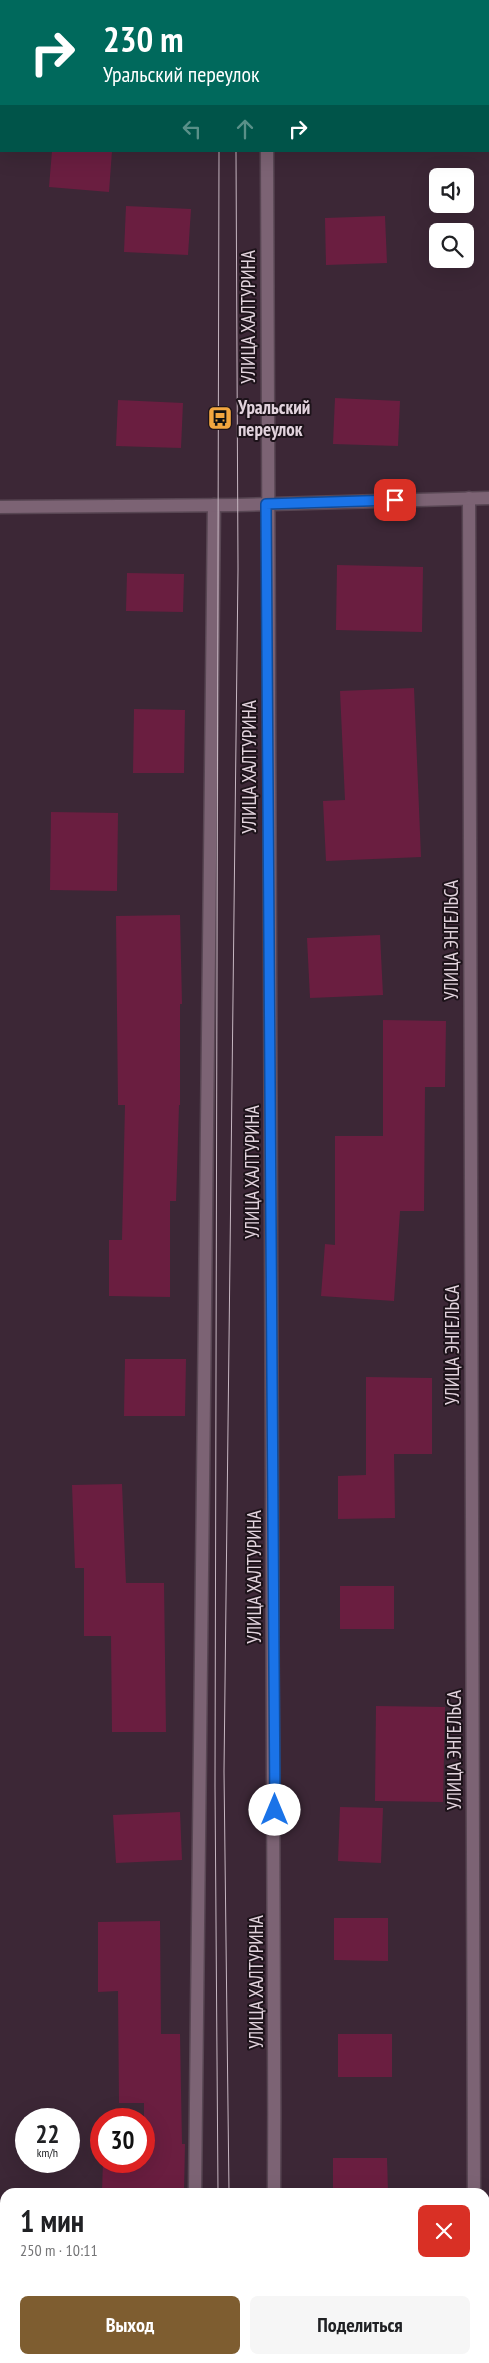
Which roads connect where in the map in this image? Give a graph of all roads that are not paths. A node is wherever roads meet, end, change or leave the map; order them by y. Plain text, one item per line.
1 (267, 152) edge
2 (469, 498) junction
3 (489, 498) edge
4 (266, 504) junction
5 (214, 505) junction
6 (0, 506) edge
7 (195, 2188) edge
8 (274, 2188) edge
9 (474, 2188) edge

1 - 4 street, УЛИЦА ХАЛТУРИНА
2 - 3 street
2 - 4 street
2 - 9 street, УЛИЦА ЭНГЕЛЬСА
4 - 5 street
4 - 8 street, УЛИЦА ХАЛТУРИНА
5 - 6 street
5 - 7 street

